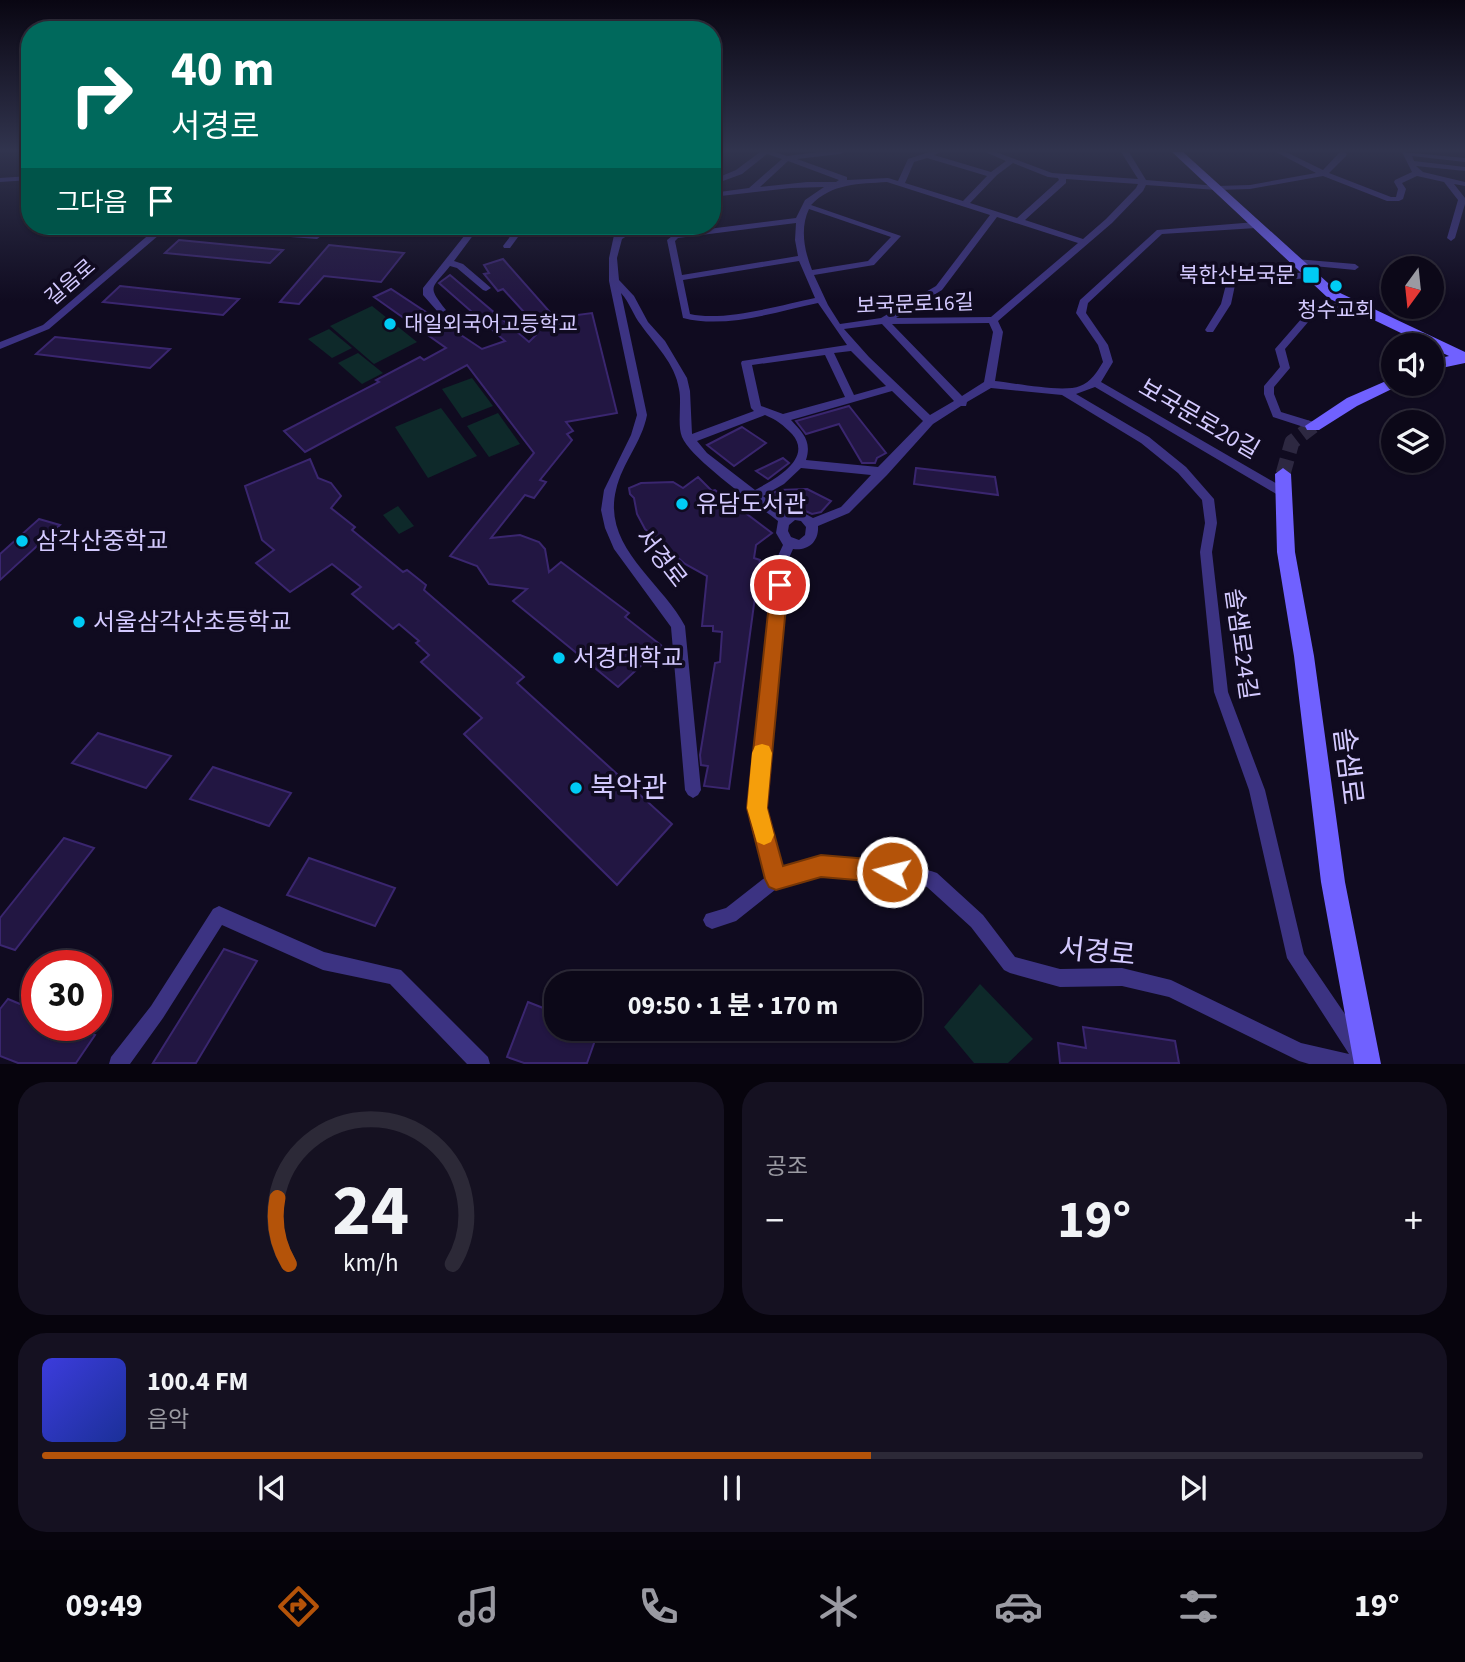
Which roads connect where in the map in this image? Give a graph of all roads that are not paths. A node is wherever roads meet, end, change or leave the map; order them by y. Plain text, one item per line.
1 (809, 202) edge
2 (959, 202) edge
3 (968, 202) edge
4 (1040, 202) edge
5 (1128, 202) edge
6 (1231, 202) edge
7 (1461, 202) edge
8 (966, 204) junction
9 (807, 206) junction
10 (996, 213) junction
11 (801, 220) junction
12 (1019, 221) junction
13 (1256, 225) junction
14 (721, 230) edge
15 (153, 235) edge
16 (304, 235) edge
17 (469, 235) edge
18 (515, 235) edge
19 (618, 235) edge
20 (684, 235) edge
21 (317, 236) dead end
22 (1451, 238) dead end
23 (1085, 242) junction
24 (507, 246) dead end
25 (803, 258) junction
26 (448, 262) junction
27 (1296, 262) junction
28 (1355, 267) dead end
29 (810, 274) junction
30 (1310, 275) junction
31 (678, 278) junction
32 (614, 281) junction
33 (486, 288) dead end
34 (821, 300) junction
35 (1347, 303) junction
36 (441, 310) dead end
37 (884, 320) junction
38 (993, 320) junction
39 (838, 327) junction
40 (1210, 330) dead end
41 (0, 346) edge
42 (854, 347) junction
43 (828, 351) junction
44 (1464, 358) edge
45 (1444, 362) edge
46 (1095, 383) junction
47 (989, 384) junction
48 (895, 387) junction
49 (1381, 389) edge
50 (1064, 392) junction
51 (852, 399) junction
52 (962, 403) junction
53 (761, 413) junction
54 (783, 418) junction
55 (929, 421) junction
56 (1313, 426) joint
57 (690, 439) junction
58 (800, 464) junction
59 (883, 472) junction
60 (1283, 483) joint
61 (754, 496) junction
62 (785, 520) junction
63 (811, 524) junction
64 (790, 542) junction
65 (693, 790) dead end
66 (776, 879) junction
67 (712, 920) dead end
68 (118, 1063) edge
69 (481, 1063) edge
70 (1353, 1063) edge
71 (1368, 1063) edge

1 - 9 street
2 - 8 street
3 - 8 street
4 - 12 street
5 - 23 street, 보국문로16길
6 - 13 main road
7 - 22 street
8 - 10 street
9 - 11 street
9 - 29 street
10 - 12 street
10 - 37 street
11 - 14 street
11 - 25 street
12 - 23 street
13 - 27 main road
13 - 46 street
15 - 41 street, 길음로
16 - 21 street, 길음로
17 - 26 street
18 - 24 street
19 - 32 street, 서경로
20 - 31 street
23 - 38 street, 보국문로16길
25 - 29 street
25 - 31 street
26 - 33 street
26 - 36 street
27 - 28 street
27 - 30 main road
29 - 34 street
30 - 35 main road
30 - 40 street
31 - 34 street
32 - 57 street
32 - 65 street, 서경로
34 - 39 street
35 - 44 main road
35 - 56 street
37 - 38 street, 보국문로16길
37 - 39 street, 보국문로16길
37 - 52 street
38 - 47 street, 보국문로16길
39 - 42 street
42 - 43 street
42 - 48 street
43 - 51 street
43 - 53 street
44 - 45 main road
46 - 50 street
46 - 60 street, 보국문로20길
47 - 50 street, 솔샘로24길
47 - 52 street
48 - 51 street
48 - 55 street
49 - 56 main road
50 - 71 street, 솔샘로24길
51 - 54 street
52 - 55 street
53 - 54 street
53 - 57 street
54 - 58 street
55 - 59 street
57 - 61 street
58 - 59 street
58 - 61 street
59 - 63 street
60 - 71 main road, 솔샘로
61 - 62 street
62 - 63 street
62 - 64 street
63 - 64 street
64 - 66 street
66 - 67 street, 서경로
66 - 70 street, 서경로
68 - 69 street

